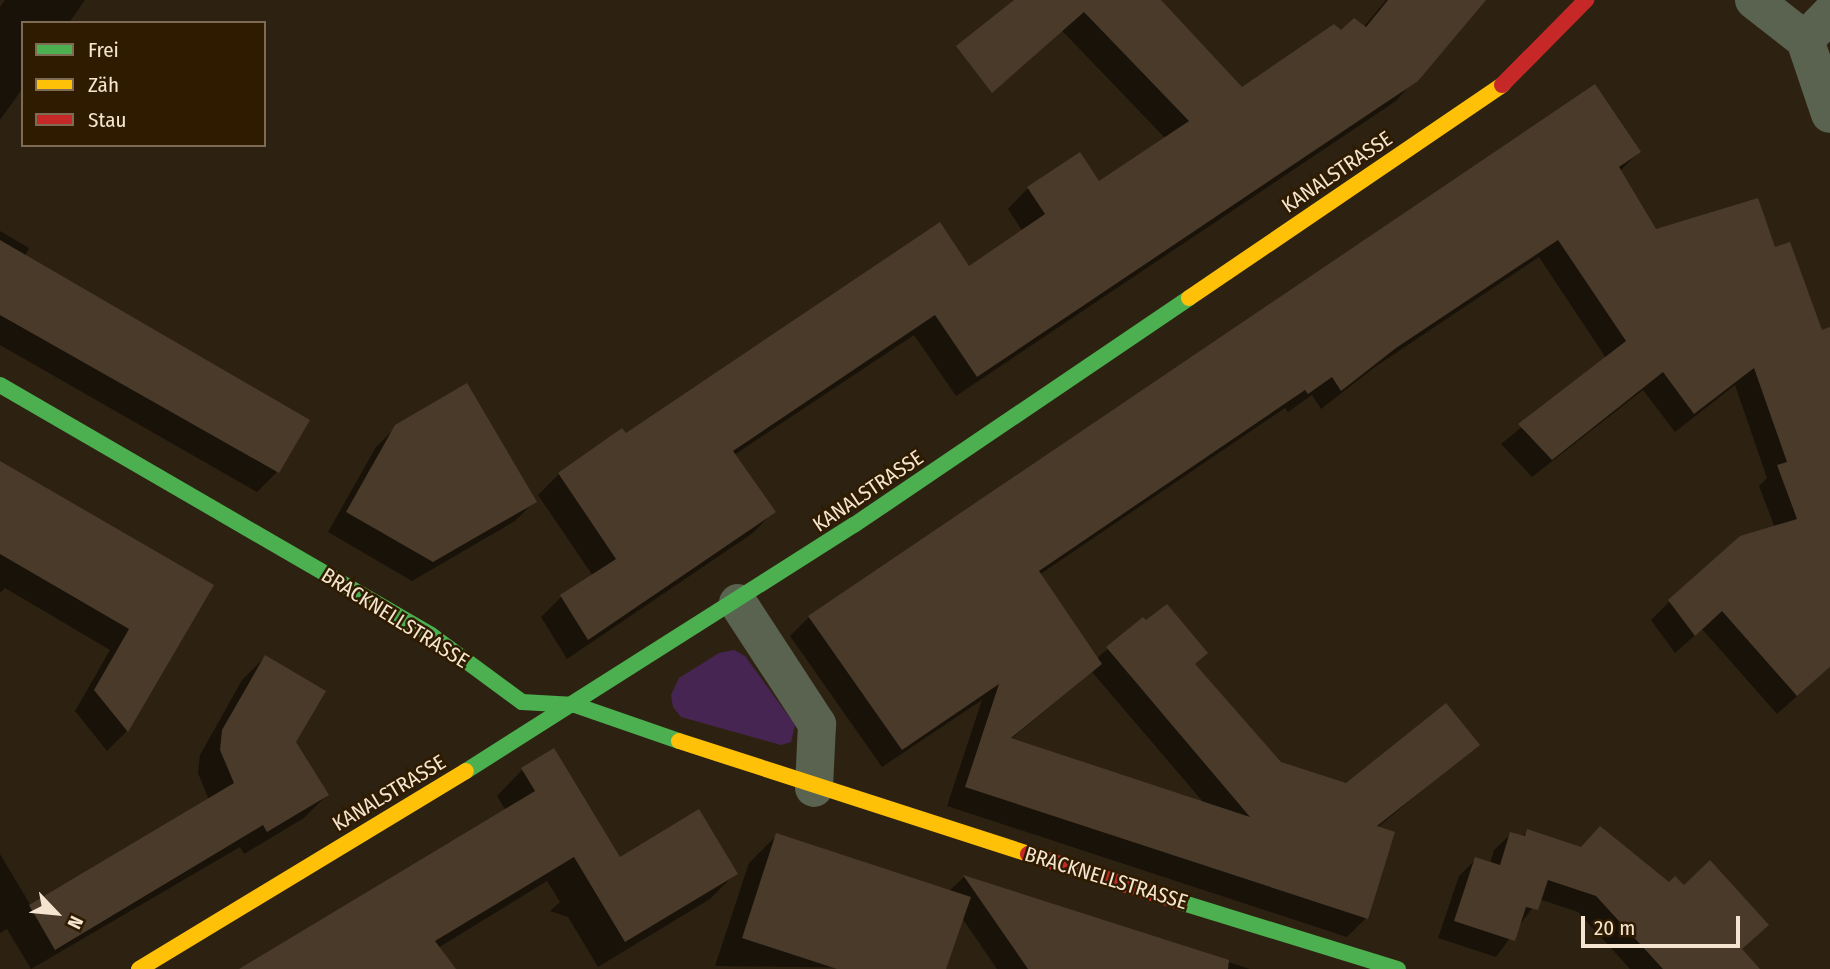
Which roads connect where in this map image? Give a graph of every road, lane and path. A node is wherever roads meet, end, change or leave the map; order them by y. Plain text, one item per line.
1 (1586, 0) edge
2 (1754, 0) edge
3 (1817, 27) edge
4 (1830, 114) edge
5 (0, 385) edge
6 (738, 603) junction
7 (575, 705) junction
8 (814, 788) junction
9 (139, 969) edge
10 (1398, 969) edge

1 - 6 street, KANALSTRASSE
2 - 3 street
3 - 4 street
5 - 7 street, BRACKNELLSTRASSE
6 - 7 street, KANALSTRASSE
6 - 8 street
7 - 8 street, BRACKNELLSTRASSE
7 - 9 street, KANALSTRASSE
8 - 10 street, BRACKNELLSTRASSE

